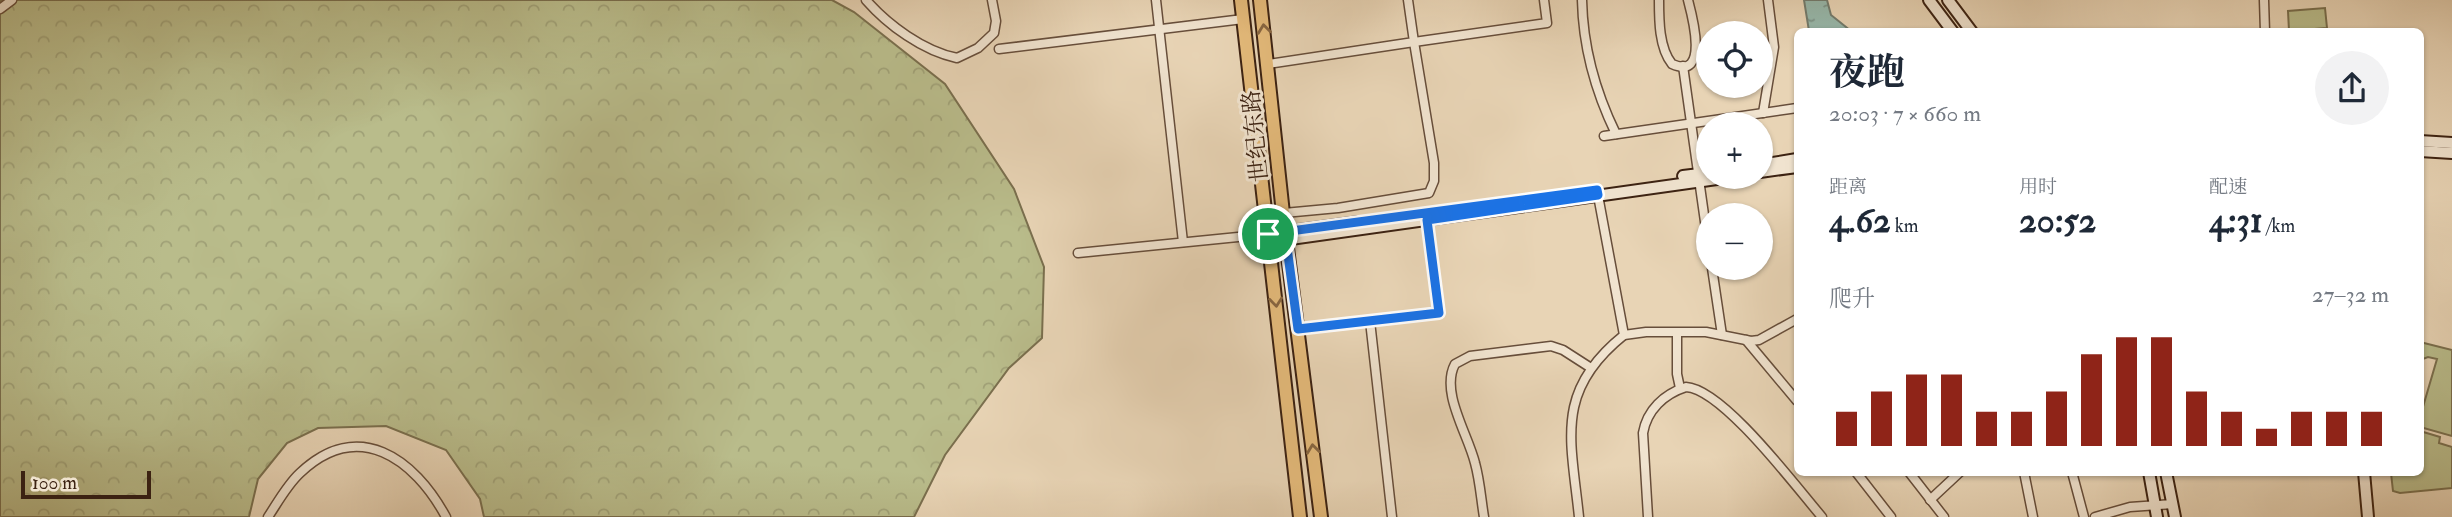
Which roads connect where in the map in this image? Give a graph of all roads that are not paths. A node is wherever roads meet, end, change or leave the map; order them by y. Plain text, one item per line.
1 (12, 0) edge
2 (866, 0) edge
3 (992, 0) edge
4 (1156, 0) edge
5 (1241, 0) edge
6 (1260, 0) edge
7 (1408, 0) edge
8 (1544, 0) edge
9 (1582, 0) edge
10 (1659, 0) edge
11 (1688, 0) edge
12 (1768, 0) edge
13 (1929, 0) edge
14 (1948, 0) edge
15 (2264, 0) edge
16 (0, 9) edge
17 (1243, 19) junction
18 (1950, 28) edge
19 (1969, 28) edge
20 (2265, 28) edge
21 (1160, 30) junction
22 (1414, 42) junction
23 (999, 49) dead end
24 (1268, 64) junction
25 (1683, 66) junction
26 (1794, 108) edge
27 (1763, 112) edge
28 (1770, 112) edge
29 (1696, 122) edge
30 (1692, 123) junction
31 (1616, 135) junction
32 (1604, 136) dead end
33 (2424, 141) edge
34 (2452, 143) edge
35 (1696, 144) edge
36 (2424, 151) edge
37 (2452, 153) edge
38 (1794, 159) edge
39 (1773, 163) edge
40 (1794, 167) edge
41 (1773, 171) edge
42 (1696, 177) edge
43 (1598, 193) junction
44 (1283, 213) junction
45 (1427, 217) junction
46 (1286, 236) junction
47 (1268, 238) junction
48 (1183, 242) junction
49 (1078, 253) dead end
50 (1714, 280) edge
51 (1370, 321) junction
52 (1794, 321) edge
53 (1298, 329) junction
54 (1677, 333) junction
55 (1623, 335) junction
56 (1722, 335) junction
57 (1746, 340) junction
58 (1591, 368) junction
59 (1681, 388) junction
60 (1794, 397) edge
61 (1859, 476) edge
62 (1912, 476) edge
63 (1956, 476) edge
64 (2025, 476) edge
65 (2073, 476) edge
66 (2150, 476) edge
67 (2167, 476) edge
68 (2364, 476) edge
69 (1930, 500) junction
70 (2155, 504) junction
71 (2173, 504) junction
72 (268, 517) edge
73 (446, 517) edge
74 (1300, 517) edge
75 (1321, 517) edge
76 (1391, 517) edge
77 (1484, 517) edge
78 (1579, 517) edge
79 (1648, 517) edge
80 (1822, 517) edge
81 (1891, 517) edge
82 (1944, 517) edge
83 (2032, 517) edge
84 (2084, 517) edge
85 (2095, 517) edge
86 (2157, 517) edge
87 (2175, 517) edge
88 (2368, 517) edge

1 - 16 street
2 - 3 street
4 - 21 street
5 - 17 main road, 世纪东路
24 -> 6 main road, 世纪东路
7 - 22 street
8 - 22 street
9 - 31 street
10 - 25 street
11 - 25 street
12 - 27 street
13 - 18 street
14 - 19 street
15 - 20 street
17 - 21 street
17 - 47 main road, 世纪东路
21 - 23 street
21 - 48 street
22 - 24 street
22 - 44 street
24 - 44 main road, 世纪东路
25 - 30 street
26 - 28 street
29 - 30 street
30 - 31 street
30 - 35 street
31 - 32 street
33 - 34 street
36 - 37 street
38 - 39 street
40 - 41 street
42 - 43 street
43 - 45 street
43 - 55 street
44 - 46 main road, 世纪东路
45 - 46 street
45 - 51 street
46 - 47 street
46 - 53 main road, 世纪东路
47 - 48 street
47 -> 74 main road, 世纪东路
48 - 49 street
50 - 56 street
51 - 53 street
51 - 76 street
52 - 57 street
75 -> 53 main road, 世纪东路
54 - 55 street
54 - 56 street
54 - 59 street
55 - 58 street
56 - 57 street
57 - 60 street
58 - 77 street
58 - 78 street
59 - 79 street
59 - 80 street
61 - 81 street
62 - 69 street
63 - 69 street
64 - 83 street
65 - 84 street
66 - 70 street
67 - 71 street
68 - 88 street
69 - 82 street
70 - 71 street
70 - 85 street
70 - 86 street
71 - 87 street
72 - 73 street

